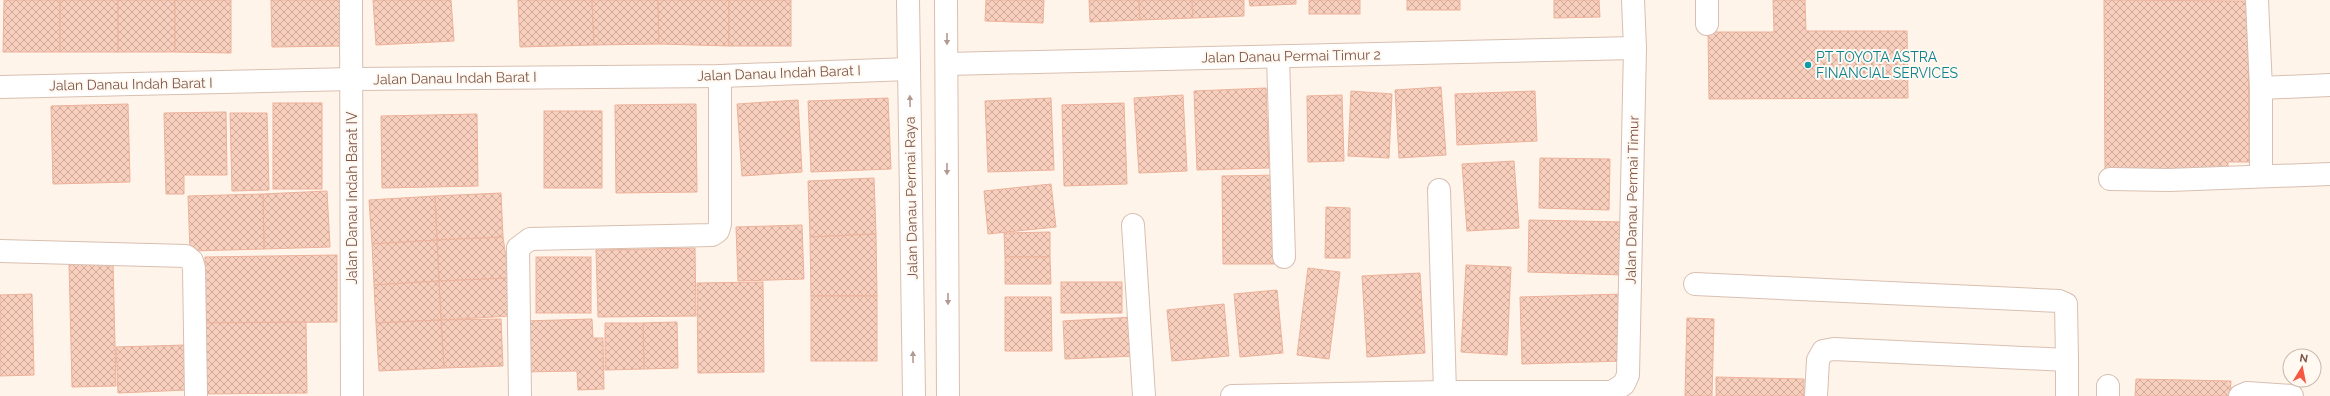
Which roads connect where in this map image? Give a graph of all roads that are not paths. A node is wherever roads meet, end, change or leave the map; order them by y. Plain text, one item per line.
1 (351, 0) edge
2 (908, 0) edge
3 (946, 0) edge
4 (1633, 0) edge
5 (1707, 0) edge
6 (2257, 0) edge
7 (1707, 24) dead end
8 (1635, 48) junction
9 (1278, 56) junction
10 (947, 64) junction
11 (909, 69) junction
12 (720, 76) junction
13 (352, 79) junction
14 (2330, 86) edge
15 (0, 87) edge
16 (2261, 88) junction
17 (2330, 174) edge
18 (2261, 175) junction
19 (2110, 180) dead end
20 (1440, 190) dead end
21 (1133, 225) dead end
22 (0, 251) edge
23 (1284, 257) dead end
24 (1695, 284) dead end
25 (2067, 360) junction
26 (1445, 392) junction
27 (196, 396) edge
28 (352, 396) edge
29 (520, 396) edge
30 (914, 396) edge
31 (948, 396) edge
32 (1144, 396) edge
33 (1232, 396) edge
34 (1816, 396) edge
35 (2067, 396) edge
36 (2240, 396) edge
37 (2292, 396) edge

1 - 13 street, Jalan Danau Indah Barat IV
2 - 11 street, Jalan Danau Permai Raya
3 -> 10 street
4 - 8 street, Jalan Danau Permai Timur
5 - 7 street
6 - 16 street
8 - 9 street, Jalan Danau Permai Timur 2
8 - 26 street, Jalan Danau Permai Timur
9 - 10 street, Jalan Danau Permai Timur 2
9 - 23 street
10 -> 31 street
11 - 12 street, Jalan Danau Indah Barat I
30 -> 11 street, Jalan Danau Permai Raya
12 - 13 street, Jalan Danau Indah Barat I
12 - 29 street
13 - 15 street, Jalan Danau Indah Barat I
13 - 28 street, Jalan Danau Indah Barat IV
14 - 16 street
16 - 18 street
17 - 18 street
18 - 19 street
20 - 26 street
21 - 32 street
22 - 27 street
24 - 25 street
25 - 34 street
25 - 35 street
26 - 33 street
36 - 37 street

